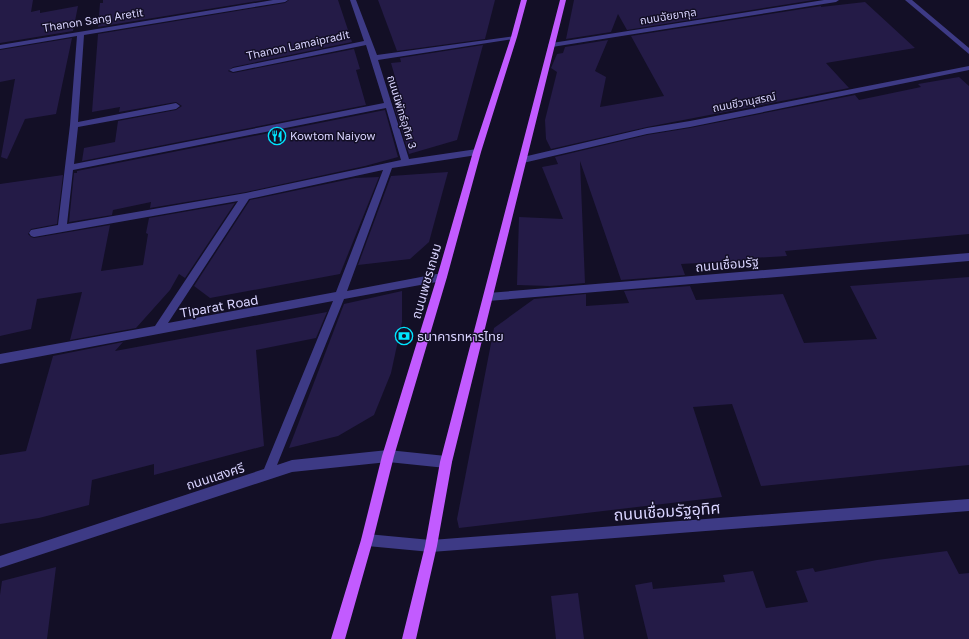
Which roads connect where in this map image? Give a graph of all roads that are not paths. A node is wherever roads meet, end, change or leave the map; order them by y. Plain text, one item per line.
1 (285, 0) edge
2 (353, 0) edge
3 (524, 0) edge
4 (563, 0) edge
5 (836, 0) edge
6 (908, 0) edge
7 (81, 34) junction
8 (514, 37) junction
9 (368, 42) junction
10 (552, 45) junction
11 (0, 47) edge
12 (969, 52) edge
13 (374, 58) junction
14 (969, 68) edge
15 (233, 70) dead end
16 (388, 105) junction
17 (176, 106) dead end
18 (74, 125) junction
19 (477, 152) junction
20 (523, 160) junction
21 (406, 162) junction
22 (389, 165) junction
23 (69, 168) junction
24 (246, 196) junction
25 (62, 228) junction
26 (34, 233) dead end
27 (969, 257) edge
28 (442, 278) junction
29 (340, 296) junction
30 (488, 297) junction
31 (158, 330) junction
32 (0, 359) edge
33 (388, 456) junction
34 (446, 462) junction
35 (268, 474) junction
36 (969, 505) edge
37 (367, 540) junction
38 (431, 546) junction
39 (0, 562) edge
40 (338, 639) edge
41 (409, 639) edge

1 - 7 street, Thanon Sang Aretit
2 - 9 street, ถนนนิพัทธ์อุทิศ 3
3 - 8 main road, ถนนเพชรเกษม
4 - 10 main road
5 - 10 street, ถนนฉัยยากุล
6 - 12 street
7 - 11 street, Thanon Sang Aretit
7 - 18 street
8 - 13 street
8 - 19 main road, ถนนเพชรเกษม
9 - 13 street, ถนนนิพัทธ์อุทิศ 3
9 - 15 street, Thanon Lamaipradit
10 - 20 main road
13 - 16 street, ถนนนิพัทธ์อุทิศ 3
14 - 20 street, ถนนชีวานุสรณ์
16 - 21 street, ถนนนิพัทธ์อุทิศ 3
16 - 23 street
17 - 18 street
18 - 23 street
19 - 21 street, ถนนนิพัทธ์อุทิศ 3
19 - 28 main road, ถนนเพชรเกษม
20 - 30 main road
21 - 22 street
22 - 24 street
22 - 29 street
23 - 25 street
24 - 25 street
24 - 31 street
25 - 26 street
27 - 30 street, ถนนเชื่อมรัฐ
28 - 29 street, Tiparat Road
28 - 33 main road, ถนนเพชรเกษม
29 - 31 street, Tiparat Road
29 - 35 street
30 - 34 main road
31 - 32 street, Tiparat Road
33 - 34 street, ถนนเเสงศรี
33 - 35 street, ถนนเเสงศรี
33 - 37 main road, ถนนเพชรเกษม
34 - 38 main road
35 - 39 street, ถนนเเสงศรี
36 - 38 street, ถนนเชื่อมรัฐอุทิศ
37 - 38 street, ถนนเชื่อมรัฐอุทิศ
37 - 40 main road, ถนนเพชรเกษม
38 - 41 main road

